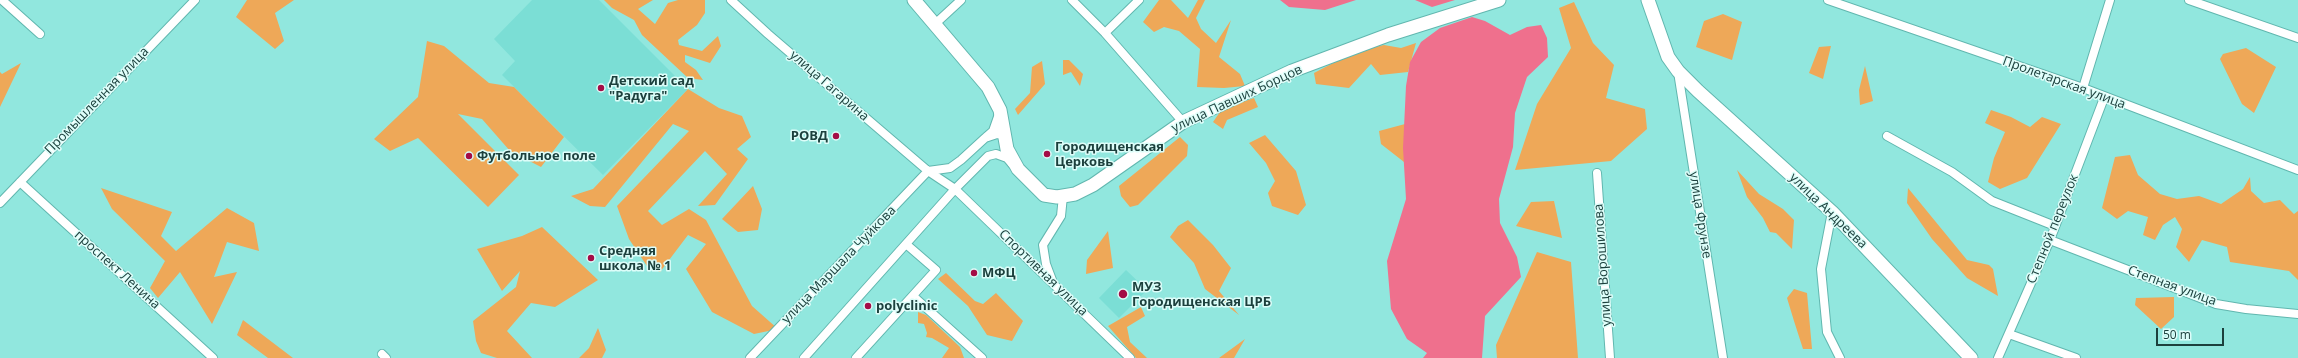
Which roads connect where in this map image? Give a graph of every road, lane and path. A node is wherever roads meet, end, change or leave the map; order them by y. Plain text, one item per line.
1 (1, 0) edge
2 (195, 0) edge
3 (731, 0) edge
4 (914, 0) edge
5 (961, 0) edge
6 (1072, 0) edge
7 (1139, 0) edge
8 (1498, 0) edge
9 (1648, 0) edge
10 (1828, 0) edge
11 (2110, 0) edge
12 (2189, 0) edge
13 (935, 24) junction
14 (1105, 33) junction
15 (40, 34) dead end
16 (2298, 38) edge
17 (1678, 71) junction
18 (2083, 88) junction
19 (2104, 98) junction
20 (1000, 110) junction
21 (1183, 122) junction
22 (1006, 134) junction
23 (1887, 136) dead end
24 (985, 138) junction
25 (996, 154) junction
26 (1018, 169) junction
27 (2298, 170) edge
28 (928, 171) junction
29 (1597, 173) dead end
30 (20, 182) junction
31 (955, 188) junction
32 (1069, 195) junction
33 (0, 203) edge
34 (1832, 212) junction
35 (2055, 226) junction
36 (2050, 240) junction
37 (906, 244) junction
38 (1053, 283) junction
39 (913, 296) junction
40 (2298, 314) edge
41 (2009, 334) junction
42 (214, 358) edge
43 (750, 358) edge
44 (804, 358) edge
45 (856, 358) edge
46 (982, 358) edge
47 (1130, 358) edge
48 (1610, 358) edge
49 (1723, 358) edge
50 (1840, 358) edge
51 (1971, 358) edge
52 (1998, 358) edge
53 (2076, 358) edge

1 - 15 street
2 - 30 street, Промышленная улица
3 - 28 street, улица Гагарина
4 - 13 main road
5 - 13 street
6 - 14 street, улица Павших Борцов
7 - 14 street
8 - 21 main road, улица Павших Борцов
9 - 17 main road, улица Андреева
10 - 18 street, Пролетарская улица
11 - 18 street
12 - 16 street
13 - 20 main road
14 - 21 street, улица Павших Борцов
17 - 34 main road, улица Андреева
17 - 49 street, улица Фрунзе
18 - 19 street, Пролетарская улица
19 - 27 street, Пролетарская улица
19 - 35 street, Степной переулок
20 - 22 main road
20 - 24 street
21 - 32 main road, улица Павших Борцов
22 - 24 street
22 - 25 street
22 - 26 main road
23 - 35 street
24 - 28 street
25 - 26 street
25 - 31 street
26 - 32 main road
28 - 31 street, улица Гагарина
28 - 43 street, улица Маршала Чуйкова
29 - 48 street, улица Ворошилова
30 - 33 street, Промышленная улица
30 - 42 street, проспект Ленина
31 - 37 street
31 - 38 street, Спортивная улица
32 - 38 street
34 - 50 street
34 - 51 main road, улица Андреева
35 - 36 street, Степной переулок
36 - 40 street, Степная улица
36 - 41 street, Степной переулок
37 - 39 street
37 - 44 street
38 - 47 street, Спортивная улица
39 - 45 street
39 - 46 street
41 - 52 street, Степной переулок
41 - 53 street

